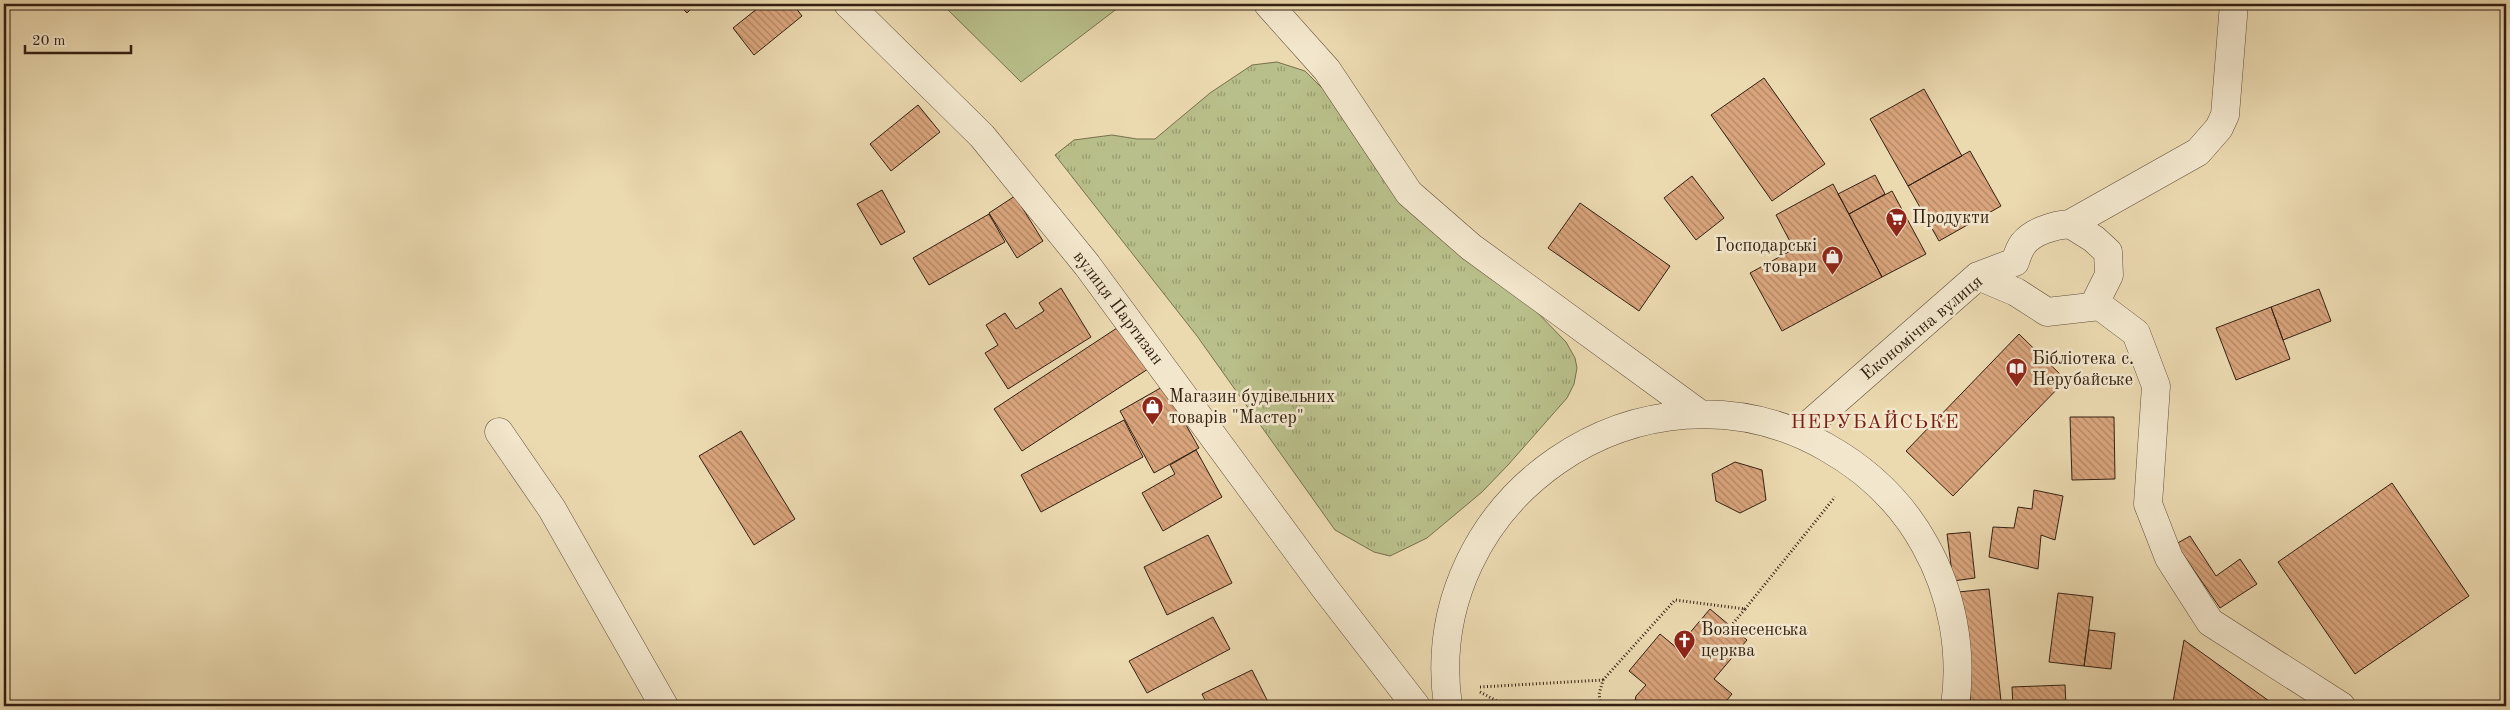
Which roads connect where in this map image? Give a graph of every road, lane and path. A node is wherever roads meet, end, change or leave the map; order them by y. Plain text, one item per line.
1 (848, 4) edge
2 (1268, 4) edge
3 (2234, 4) edge
4 (2070, 224) junction
5 (2015, 262) junction
6 (1978, 276) junction
7 (2016, 292) junction
8 (2100, 306) junction
9 (1700, 414) junction
10 (499, 432) dead end
11 (1799, 433) junction
12 (1835, 497) dead end
13 (1745, 609) junction
14 (1731, 626) dead end
15 (1603, 680) junction
16 (1410, 704) edge
17 (1601, 705) edge
18 (664, 706) edge
19 (1448, 706) edge
20 (1506, 706) edge
21 (1592, 706) edge
22 (1955, 706) edge
23 (2341, 706) edge

1 - 16 street, вулиця Партизан
2 - 9 street
3 - 4 street
4 - 5 street
4 - 8 street
5 - 6 street, Економічна вулиця
5 - 7 street
6 - 7 street
6 - 11 street, Економічна вулиця
7 - 8 street
8 - 23 street
9 - 11 street
9 - 19 street
10 - 18 street
11 - 22 street
12 - 13 path
13 - 14 path
13 - 15 path
15 - 17 path
15 - 20 path
17 - 21 path

